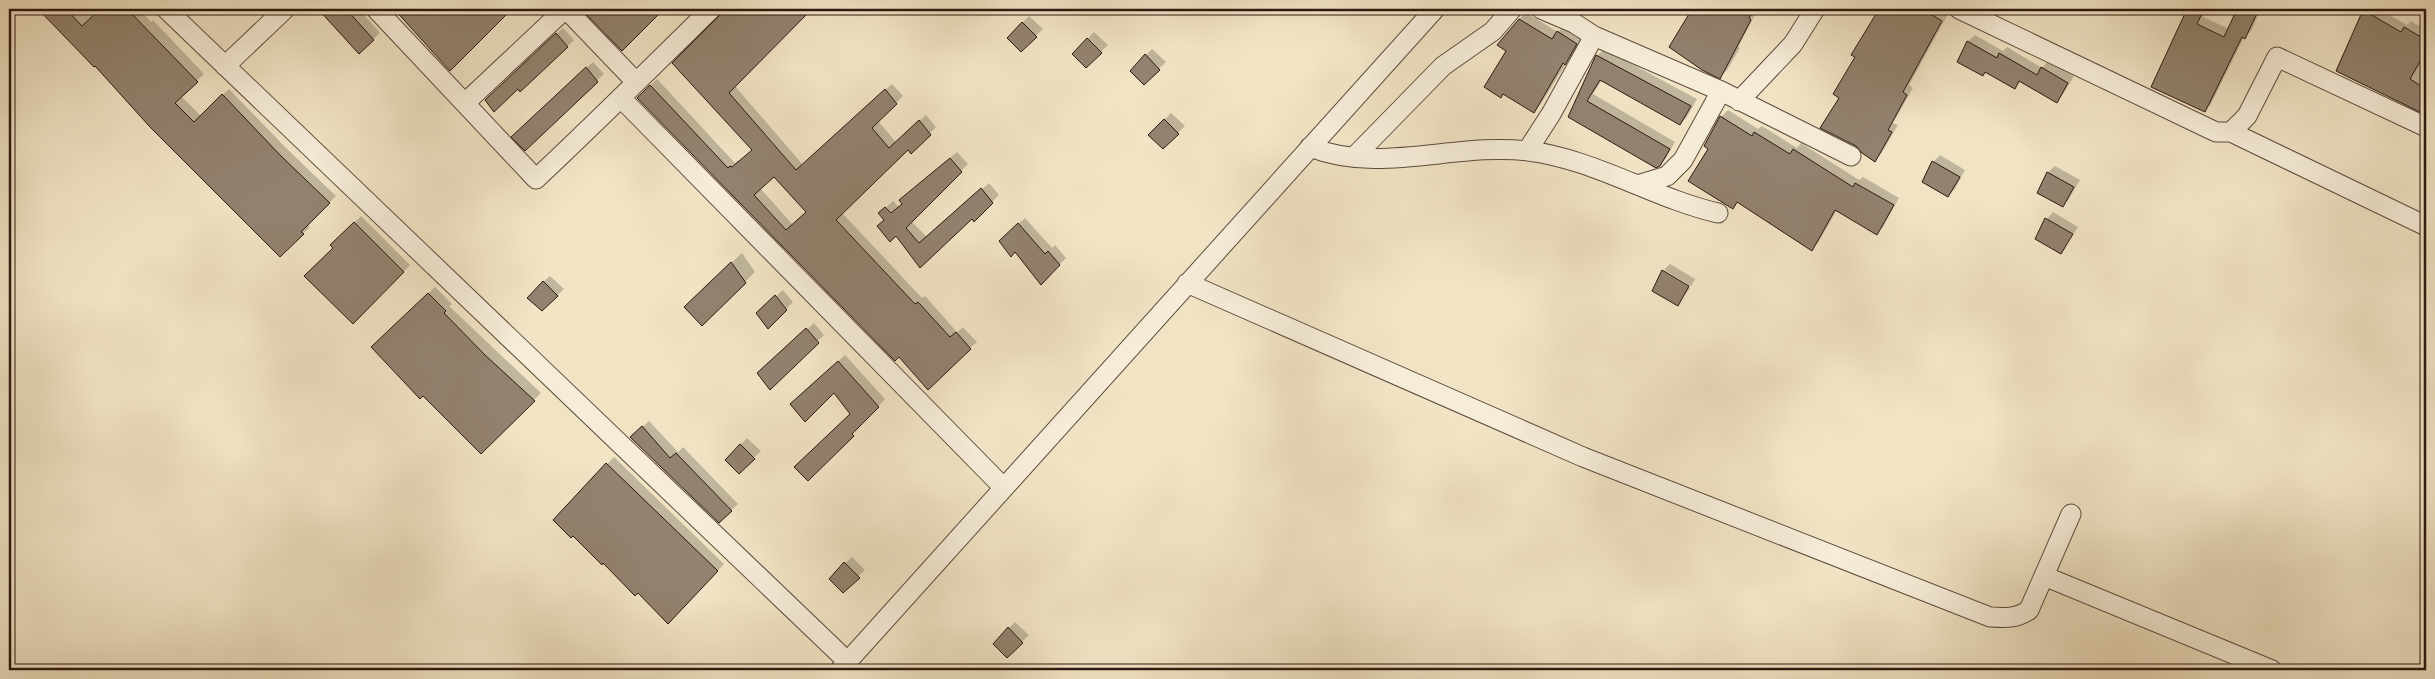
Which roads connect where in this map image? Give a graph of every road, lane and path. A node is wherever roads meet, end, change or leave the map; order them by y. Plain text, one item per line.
1 (166, 9) edge
2 (285, 9) edge
3 (376, 9) edge
4 (565, 9) edge
5 (711, 9) edge
6 (1435, 9) edge
7 (1512, 9) edge
8 (1542, 9) edge
9 (1815, 9) edge
10 (1959, 9) edge
11 (1594, 36) junction
12 (225, 66) junction
13 (636, 82) junction
14 (1721, 91) junction
15 (622, 99) junction
16 (1739, 101) junction
17 (465, 103) junction
18 (2426, 127) edge
19 (2231, 132) junction
20 (1310, 146) junction
21 (1527, 151) junction
22 (1355, 156) junction
23 (1851, 156) dead end
24 (1637, 185) junction
25 (1718, 213) dead end
26 (2426, 226) edge
27 (1187, 284) junction
28 (1004, 488) junction
29 (2071, 514) dead end
30 (2044, 576) junction
31 (844, 666) edge
32 (2272, 670) edge

1 - 12 street
2 - 12 street
3 - 17 street
4 - 13 street
4 - 17 street
5 - 13 street
6 - 20 street
7 - 22 street
8 - 11 street
9 - 16 street
10 - 19 street
11 - 14 street
11 - 21 street
12 - 31 street
13 - 15 street
14 - 16 street
14 - 24 street
15 - 17 street
15 - 28 street
16 - 23 street
18 - 19 street
19 - 26 street
20 - 22 street
20 - 27 street
21 - 22 street
21 - 24 street
24 - 25 street
27 - 28 street
27 - 30 street
28 - 31 street
29 - 30 street
30 - 32 street

